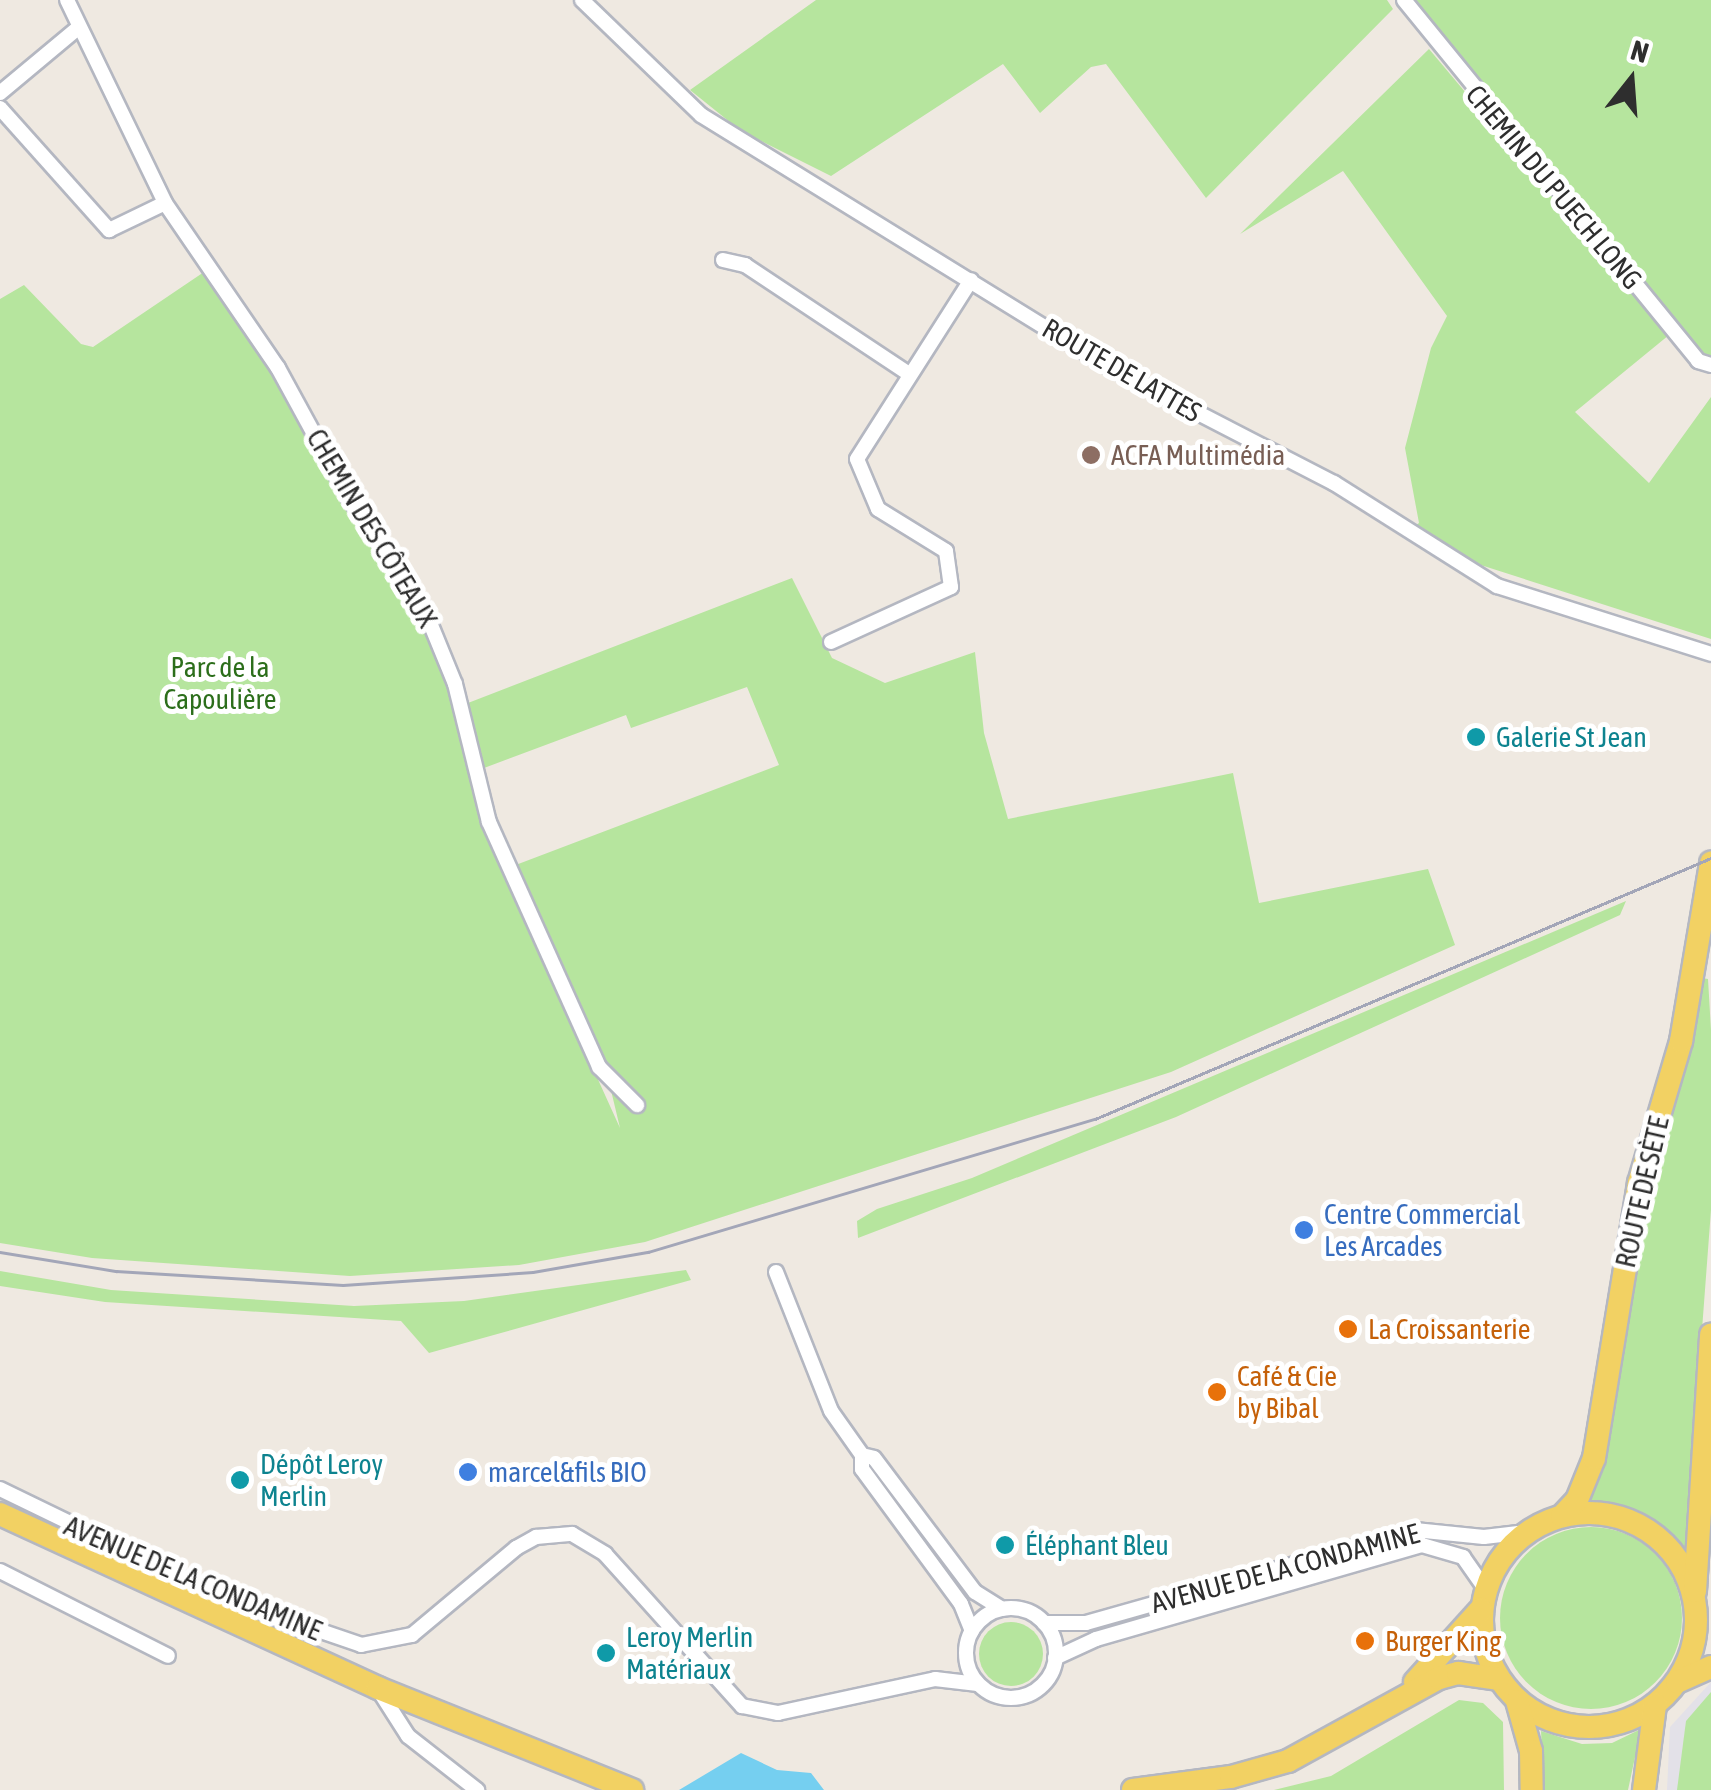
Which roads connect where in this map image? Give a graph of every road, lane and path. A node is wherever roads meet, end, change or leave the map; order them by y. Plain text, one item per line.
1 (67, 0) edge
2 (582, 0) edge
3 (1404, 0) edge
4 (78, 28) junction
5 (0, 93) edge
6 (0, 108) edge
7 (165, 203) junction
8 (723, 260) dead end
9 (971, 280) junction
10 (1711, 364) edge
11 (909, 374) junction
12 (831, 642) dead end
13 (1711, 654) edge
14 (1711, 862) edge
15 (637, 1104) dead end
16 (776, 1272) dead end
17 (1711, 1334) edge
18 (862, 1455) junction
19 (0, 1490) edge
20 (0, 1514) edge
21 (1562, 1516) junction
22 (1527, 1532) junction
23 (0, 1571) edge
24 (1483, 1599) junction
25 (1002, 1609) junction
26 (1700, 1613) edge
27 (1044, 1623) junction
28 (972, 1631) junction
29 (168, 1656) dead end
30 (966, 1658) junction
31 (1056, 1658) junction
32 (1711, 1667) edge
33 (935, 1679) junction
34 (1498, 1679) junction
35 (1677, 1682) junction
36 (978, 1684) junction
37 (378, 1688) junction
38 (1406, 1691) junction
39 (1518, 1702) junction
40 (1655, 1706) junction
41 (477, 1790) edge
42 (632, 1790) edge
43 (1133, 1790) edge
44 (1532, 1790) edge
45 (1644, 1790) edge

1 - 4 street, CHEMIN DES CÔTEAUX
2 - 9 street, ROUTE DE LATTES
3 - 10 street, CHEMIN DU PUECH LONG
4 - 5 street
4 - 7 street, CHEMIN DES CÔTEAUX
6 - 7 street
7 - 15 street, CHEMIN DES CÔTEAUX
8 - 11 street
9 - 11 street
9 - 13 street, ROUTE DE LATTES
11 - 12 street
14 - 21 main road, ROUTE DE SÈTE
16 - 18 street
17 - 26 main road
18 - 25 street
18 - 28 street
19 - 33 street, AVENUE DE LA CONDAMINE
20 - 37 main road
21 - 22 main road
21 - 26 main road
22 - 24 main road
22 - 27 street, AVENUE DE LA CONDAMINE
23 - 29 street
24 - 31 street, AVENUE DE LA CONDAMINE
24 - 34 main road
24 - 38 main road
25 - 27 street
25 - 28 street
26 - 35 main road
27 - 31 street
28 - 30 street
30 - 33 street, AVENUE DE LA CONDAMINE
30 - 36 street
31 - 36 street
32 - 35 main road
33 - 36 street, AVENUE DE LA CONDAMINE
34 - 38 main road
34 - 39 main road
35 - 40 main road
37 - 41 street
37 - 42 main road
38 - 43 main road
39 - 40 main road
39 - 44 main road
40 - 45 main road

